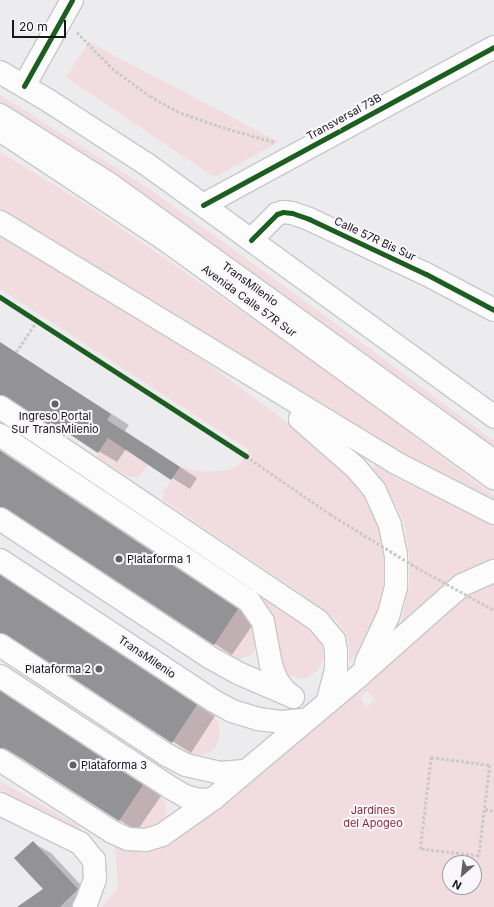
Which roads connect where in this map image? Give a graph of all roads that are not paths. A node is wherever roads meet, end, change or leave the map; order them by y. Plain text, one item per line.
1 (67, 7) edge
2 (494, 47) edge
3 (0, 72) edge
4 (24, 86) junction
5 (0, 115) edge
6 (0, 130) edge
7 (203, 205) junction
8 (0, 222) edge
9 (251, 240) junction
10 (494, 310) edge
11 (213, 352) junction
12 (0, 407) edge
13 (494, 417) edge
14 (0, 435) edge
15 (494, 461) edge
16 (494, 478) edge
17 (494, 513) edge
18 (0, 519) edge
19 (0, 560) edge
20 (494, 571) edge
21 (0, 645) edge
22 (360, 675) junction
23 (0, 676) edge
24 (293, 697) junction
25 (327, 703) junction
26 (306, 720) junction
27 (0, 760) edge
28 (246, 771) junction
29 (213, 799) junction
30 (0, 804) edge
31 (84, 907) edge

1 - 4 main road
2 - 7 main road, Transversal 73B
3 - 4 main road
4 - 7 main road
5 - 15 main road, TransMilenio
6 - 16 main road, Avenida Calle 57R Sur
7 - 9 main road
8 - 11 main road
9 - 10 main road, Calle 57R Bis Sur
9 - 13 main road
11 - 17 main road
11 - 22 main road
12 - 25 main road
14 - 24 main road
18 - 24 main road
19 - 26 main road, TransMilenio
20 - 22 main road
21 - 28 main road
22 - 25 main road
23 - 29 main road
24 - 25 main road
25 - 26 main road
26 - 28 main road
27 - 29 main road
28 - 29 main road
30 - 31 main road

